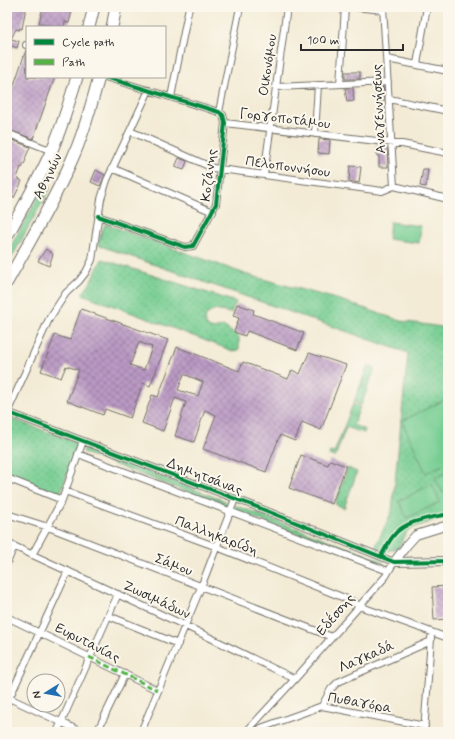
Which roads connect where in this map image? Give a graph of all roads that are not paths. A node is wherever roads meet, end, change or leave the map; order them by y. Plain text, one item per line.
1 (94, 7) edge
2 (116, 7) edge
3 (189, 7) edge
4 (240, 7) edge
5 (287, 7) edge
6 (345, 7) edge
7 (355, 7) edge
8 (427, 7) edge
9 (383, 8) edge
10 (89, 26) edge
11 (112, 26) edge
12 (387, 59) junction
13 (417, 64) junction
14 (448, 71) edge
15 (77, 78) edge
16 (99, 78) edge
17 (108, 78) edge
18 (388, 82) junction
19 (340, 84) junction
20 (318, 85) junction
21 (276, 87) junction
22 (149, 90) junction
23 (171, 98) junction
24 (389, 99) junction
25 (448, 111) edge
26 (220, 112) junction
27 (225, 123) junction
28 (270, 129) junction
29 (130, 131) junction
30 (7, 132) edge
31 (315, 134) junction
32 (391, 143) junction
33 (52, 151) junction
34 (448, 153) edge
35 (112, 168) junction
36 (220, 169) junction
37 (264, 174) junction
38 (394, 186) junction
39 (448, 199) edge
40 (213, 212) junction
41 (98, 216) junction
42 (7, 236) edge
43 (7, 282) edge
44 (7, 412) edge
45 (83, 441) junction
46 (78, 454) junction
47 (7, 478) edge
48 (65, 490) junction
49 (235, 499) junction
50 (62, 500) junction
51 (230, 511) junction
52 (7, 514) edge
53 (448, 525) edge
54 (48, 527) junction
55 (7, 543) edge
56 (14, 546) junction
57 (217, 547) junction
58 (32, 554) junction
59 (448, 561) edge
60 (394, 562) junction
61 (7, 563) edge
62 (68, 571) junction
63 (388, 571) junction
64 (202, 587) junction
65 (118, 594) junction
66 (359, 606) junction
67 (109, 616) junction
68 (7, 617) edge
69 (186, 626) junction
70 (40, 632) junction
71 (431, 632) junction
72 (332, 637) junction
73 (448, 638) edge
74 (431, 641) junction
75 (178, 644) junction
76 (89, 657) junction
77 (125, 674) junction
78 (294, 680) junction
79 (158, 690) junction
80 (8, 699) edge
81 (322, 706) junction
82 (61, 722) junction
83 (254, 724) junction
84 (424, 729) edge
85 (58, 732) edge
86 (82, 732) edge
87 (97, 732) edge
88 (141, 732) edge
89 (246, 732) edge
90 (257, 732) edge

1 - 10 highway
2 - 11 highway
3 - 23 street
4 - 26 street
5 - 21 street, Οικονόμου
6 - 19 street
7 - 9 street
8 - 13 street
9 - 12 street, Αναγεννήσεως
12 - 13 street
12 - 18 street, Αναγεννήσεως
13 - 14 street
15 - 33 highway, Αθηνών
16 - 43 highway, Αθηνών
17 - 22 street, Γοργοποτάμου
18 - 19 street
18 - 24 street, Αναγεννήσεως
19 - 20 street
20 - 21 street
20 - 31 street
21 - 28 street, Οικονόμου
22 - 23 street, Γοργοποτάμου
22 - 29 street
23 - 26 street, Γοργοποτάμου
24 - 25 street
24 - 32 street, Αναγεννήσεως
26 - 27 street, Γοργοποτάμου
27 - 28 street, Γοργοποτάμου
27 - 36 street, Κοζάνης
28 - 31 street, Γοργοποτάμου
28 - 37 street, Οικονόμου
29 - 35 street
29 - 36 street, Πελοποννήσου
30 - 33 street
31 - 32 street, Γοργοποτάμου
32 - 34 street, Γοργοποτάμου
32 - 38 street, Αναγεννήσεως
33 - 42 highway, Αθηνών
35 - 40 street
35 - 41 street
36 - 37 street, Πελοποννήσου
36 - 40 street, Κοζάνης
37 - 38 street, Πελοποννήσου
38 - 39 street, Πελοποννήσου
40 - 41 street, Κοζάνης
41 - 44 street
44 - 45 street, Δημητσάνας
45 - 46 street
45 - 49 street, Δημητσάνας
46 - 48 street
46 - 51 street, Δημητσάνας
47 - 50 street
48 - 50 street
48 - 57 street, Παλληκαρίδη
49 - 51 street
49 - 60 street, Δημητσάνας
50 - 54 street
51 - 57 street
51 - 63 street, Δημητσάνας
52 - 54 street, Σάμου
53 - 60 street, Εδέσσης
54 - 58 street
54 - 64 street, Σάμου
55 - 56 street, Ζωσιμάδων
56 - 58 street, Ζωσιμάδων
56 - 61 street
57 - 64 street
57 - 66 street, Παλληκαρίδη
58 - 62 street, Ζωσιμάδων
59 - 60 street
60 - 63 street, Εδέσσης
62 - 65 street, Ζωσιμάδων
62 - 70 street
63 - 66 street, Εδέσσης
64 - 69 street
64 - 72 street, Σάμου
65 - 67 street
65 - 69 street, Ζωσιμάδων
66 - 71 street, Παλληκαρίδη
66 - 72 street, Εδέσσης
67 - 75 street
67 - 76 street
68 - 70 street, Ευρυτανίας
69 - 75 street
69 - 78 street, Ζωσιμάδων
70 - 76 street, Ευρυτανίας
70 - 80 street
71 - 73 street, Παλληκαρίδη
71 - 74 street
72 - 78 street, Εδέσσης
74 - 81 street, Λαγκαδά
74 - 84 street
75 - 79 street
76 - 77 street, Ευρυτανίας
76 - 82 street
77 - 79 street, Ευρυτανίας
77 - 87 street
78 - 83 street, Εδέσσης
79 - 88 street
80 - 82 street
81 - 84 street, Πυθαγόρα
81 - 90 street, Πυθαγόρα
82 - 85 street
82 - 86 street
83 - 89 street, Εδέσσης
83 - 90 street, Πυθαγόρα

